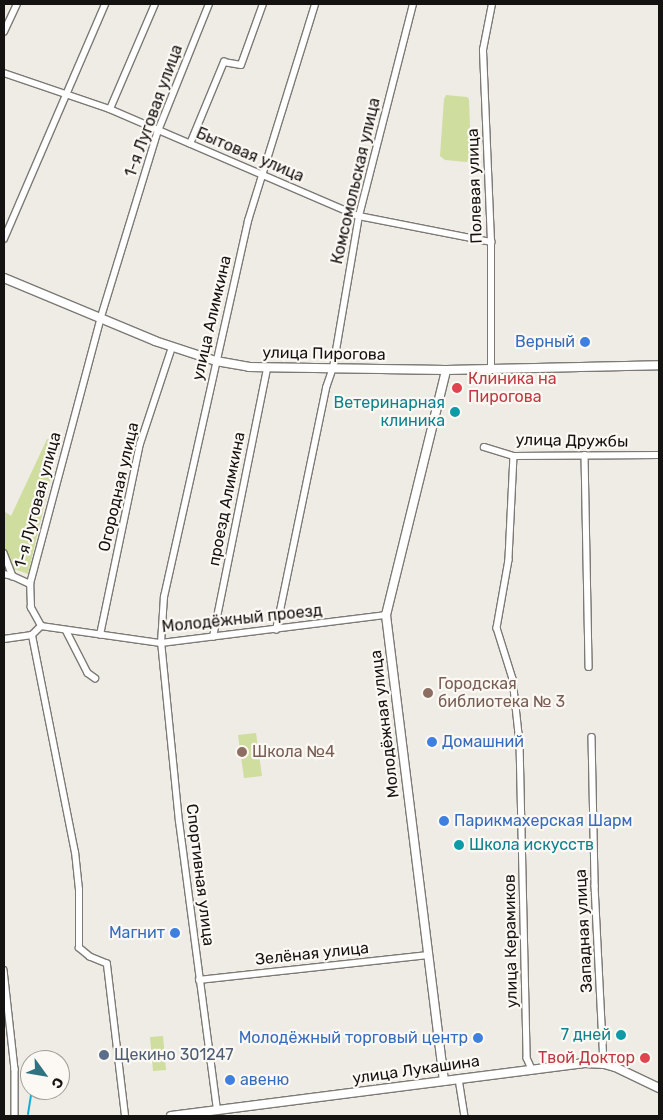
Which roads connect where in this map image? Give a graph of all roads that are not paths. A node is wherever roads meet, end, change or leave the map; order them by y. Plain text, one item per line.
1 (16, 4) edge
2 (106, 4) edge
3 (155, 4) edge
4 (209, 4) edge
5 (263, 4) edge
6 (315, 4) edge
7 (413, 4) edge
8 (492, 4) edge
9 (4, 32) edge
10 (4, 73) edge
11 (67, 94) junction
12 (110, 109) junction
13 (158, 131) junction
14 (190, 144) junction
15 (261, 174) junction
16 (359, 216) junction
17 (4, 239) edge
18 (491, 242) junction
19 (4, 278) edge
20 (101, 318) junction
21 (172, 347) junction
22 (216, 361) junction
23 (659, 365) edge
24 (267, 368) junction
25 (333, 368) junction
26 (491, 369) junction
27 (446, 370) junction
28 (484, 447) dead end
29 (585, 455) junction
30 (659, 455) edge
31 (514, 456) junction
32 (4, 553) edge
33 (4, 574) edge
34 (14, 576) junction
35 (30, 584) junction
36 (386, 615) junction
37 (41, 626) junction
38 (66, 630) junction
39 (276, 630) junction
40 (32, 635) junction
41 (100, 635) junction
42 (213, 637) junction
43 (4, 639) edge
44 (161, 643) junction
45 (589, 667) dead end
46 (95, 678) dead end
47 (592, 737) dead end
48 (428, 955) junction
49 (4, 970) edge
50 (199, 980) junction
51 (604, 1064) junction
52 (532, 1069) junction
53 (459, 1079) junction
54 (444, 1081) junction
55 (659, 1088) edge
56 (217, 1110) junction
57 (15, 1116) edge
58 (125, 1116) edge
59 (171, 1116) edge
60 (465, 1116) edge

1 - 9 street
2 - 11 street
3 - 12 street
4 - 13 street, 1-я Луговая улица
5 - 14 street
6 - 15 street, улица Алимкина
7 - 16 street, Комсомольская улица
8 - 18 street, Полевая улица
10 - 11 street, Бытовая улица
11 - 12 street, Бытовая улица
11 - 17 street
12 - 13 street, Бытовая улица
13 - 14 street, Бытовая улица
13 - 20 street, 1-я Луговая улица
14 - 15 street, Бытовая улица
15 - 16 street, Бытовая улица
15 - 22 street, улица Алимкина
16 - 18 street, Бытовая улица
16 - 25 street, Комсомольская улица
18 - 26 street, Полевая улица
19 - 20 street, улица Пирогова
20 - 21 street, улица Пирогова
20 - 35 street, 1-я Луговая улица
21 - 22 street, улица Пирогова
21 - 41 street, Огородная улица
22 - 24 street, улица Пирогова
22 - 44 street, улица Алимкина
23 - 26 street, улица Пирогова
24 - 25 street, улица Пирогова
24 - 42 street, проезд Алимкина
25 - 27 street, улица Пирогова
25 - 39 street, Комсомольская улица
26 - 27 street, улица Пирогова
27 - 36 street, Молодёжная улица
28 - 31 street, улица Дружбы
29 - 30 street, улица Дружбы
29 - 31 street, улица Дружбы
29 - 45 street
31 - 52 street, улица Керамиков
32 - 34 street
33 - 34 street
34 - 35 street
35 - 37 street, 1-я Луговая улица
36 - 39 street, Молодёжный проезд
36 - 48 street, Молодёжная улица
37 - 38 street, Молодёжный проезд
37 - 40 street
38 - 41 street, Молодёжный проезд
38 - 46 street
39 - 42 street, Молодёжный проезд
40 - 43 street
40 - 58 street
41 - 44 street, Молодёжный проезд
42 - 44 street, Молодёжный проезд
44 - 50 street, Спортивная улица
47 - 51 street, Западная улица
48 - 50 street, Зелёная улица
48 - 54 street, Молодёжная улица
49 - 57 street
50 - 56 street, Спортивная улица
51 - 52 street, улица Лукашина
51 - 55 street, улица Лукашина
52 - 53 street, улица Лукашина
53 - 54 street, улица Лукашина
53 - 60 street
54 - 56 street, улица Лукашина
56 - 59 street, улица Лукашина

